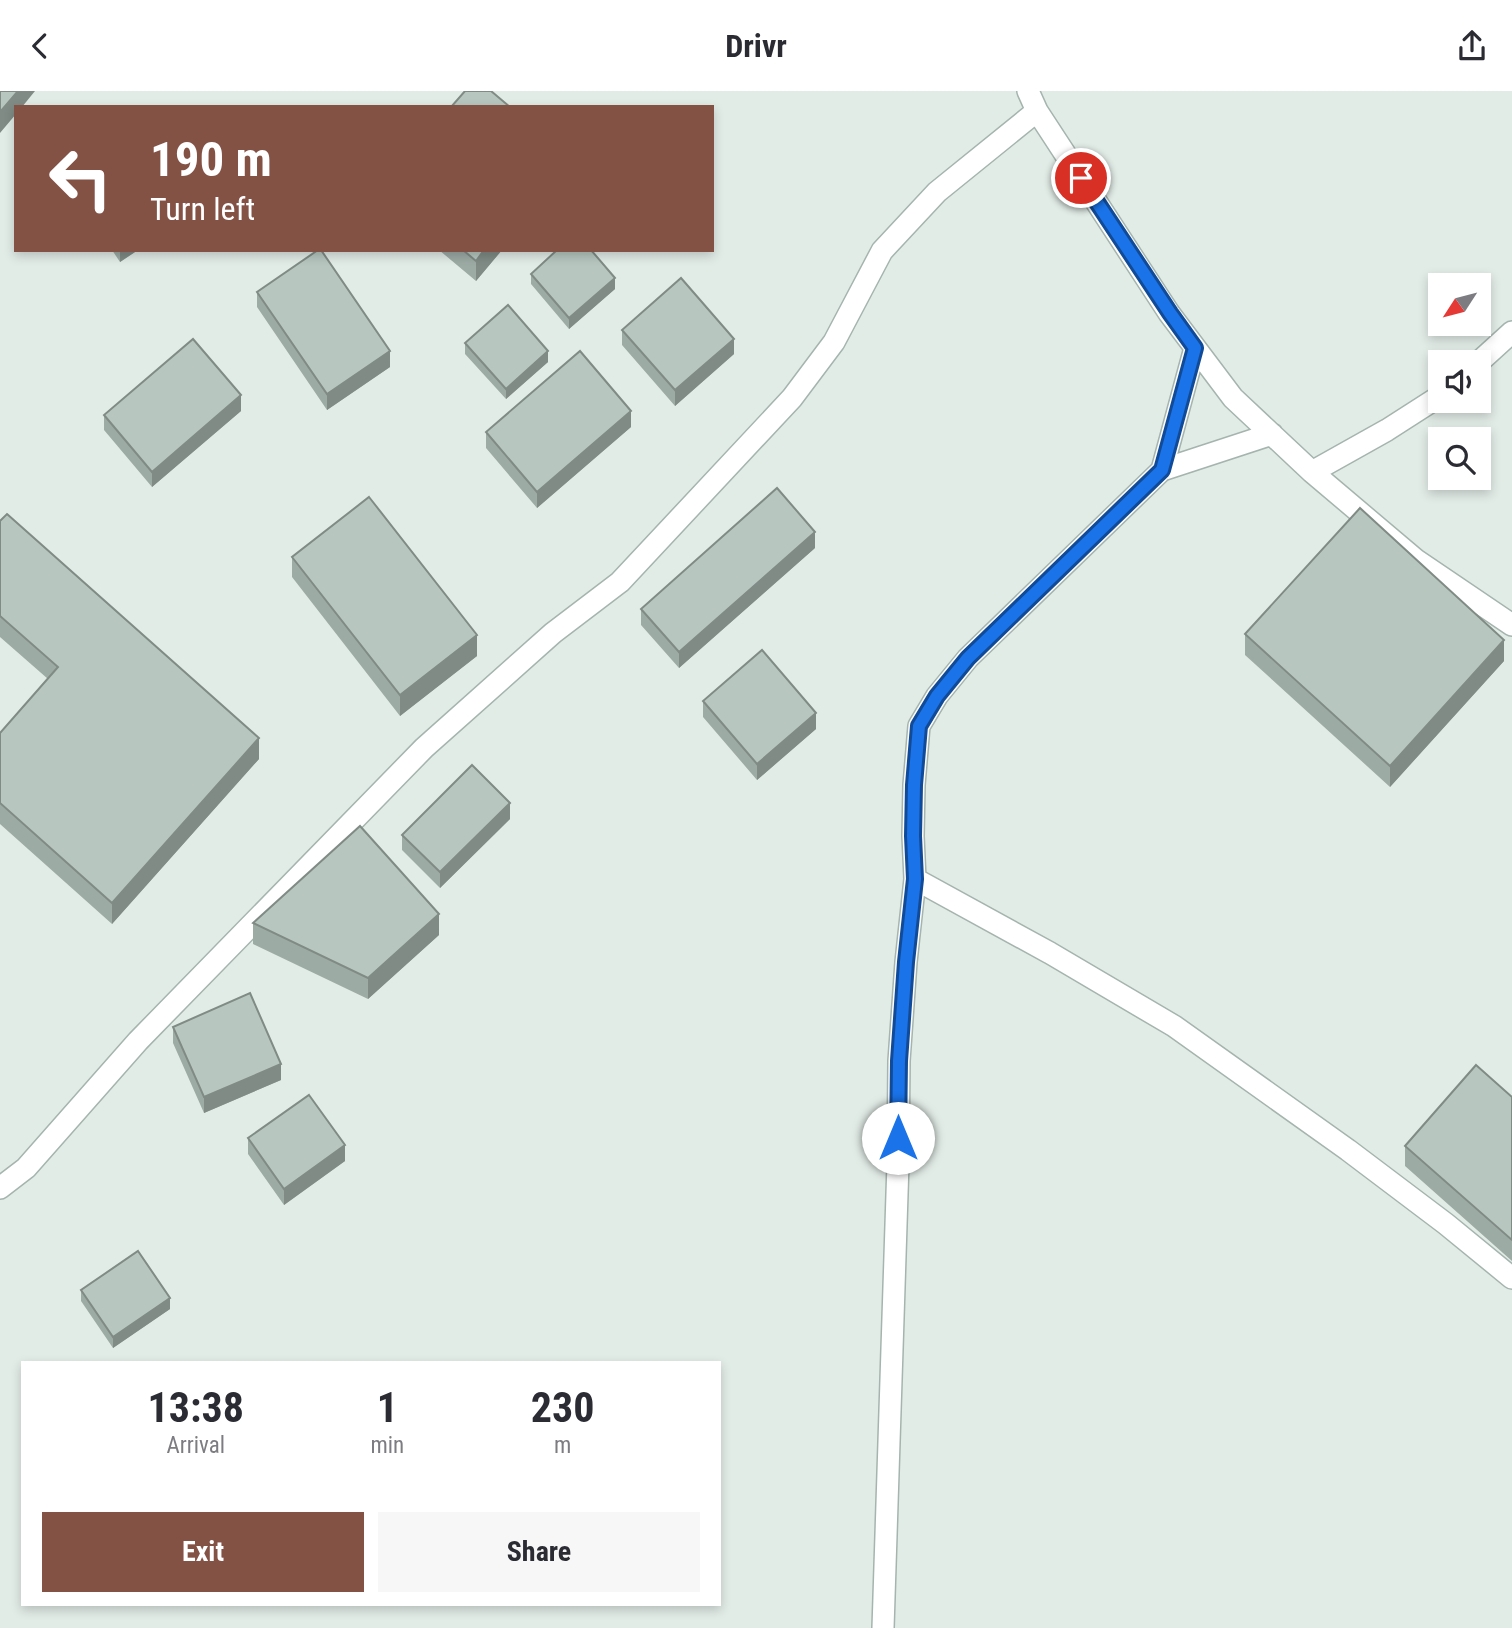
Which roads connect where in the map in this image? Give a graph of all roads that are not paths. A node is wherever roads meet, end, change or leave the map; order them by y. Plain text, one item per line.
1 (1033, 101) edge
2 (1512, 332) edge
3 (1195, 348) junction
4 (1491, 351) edge
5 (1428, 404) edge
6 (1272, 434) junction
7 (1162, 470) junction
8 (1312, 472) junction
9 (1512, 625) edge
10 (915, 879) junction
11 (0, 1188) edge
12 (1512, 1277) edge
13 (883, 1628) edge

1 - 3 street
1 - 11 street
2 - 4 street
3 - 6 street
3 - 7 street
5 - 8 street
6 - 7 street
6 - 8 street
7 - 10 street
8 - 9 street
10 - 12 street
10 - 13 street

